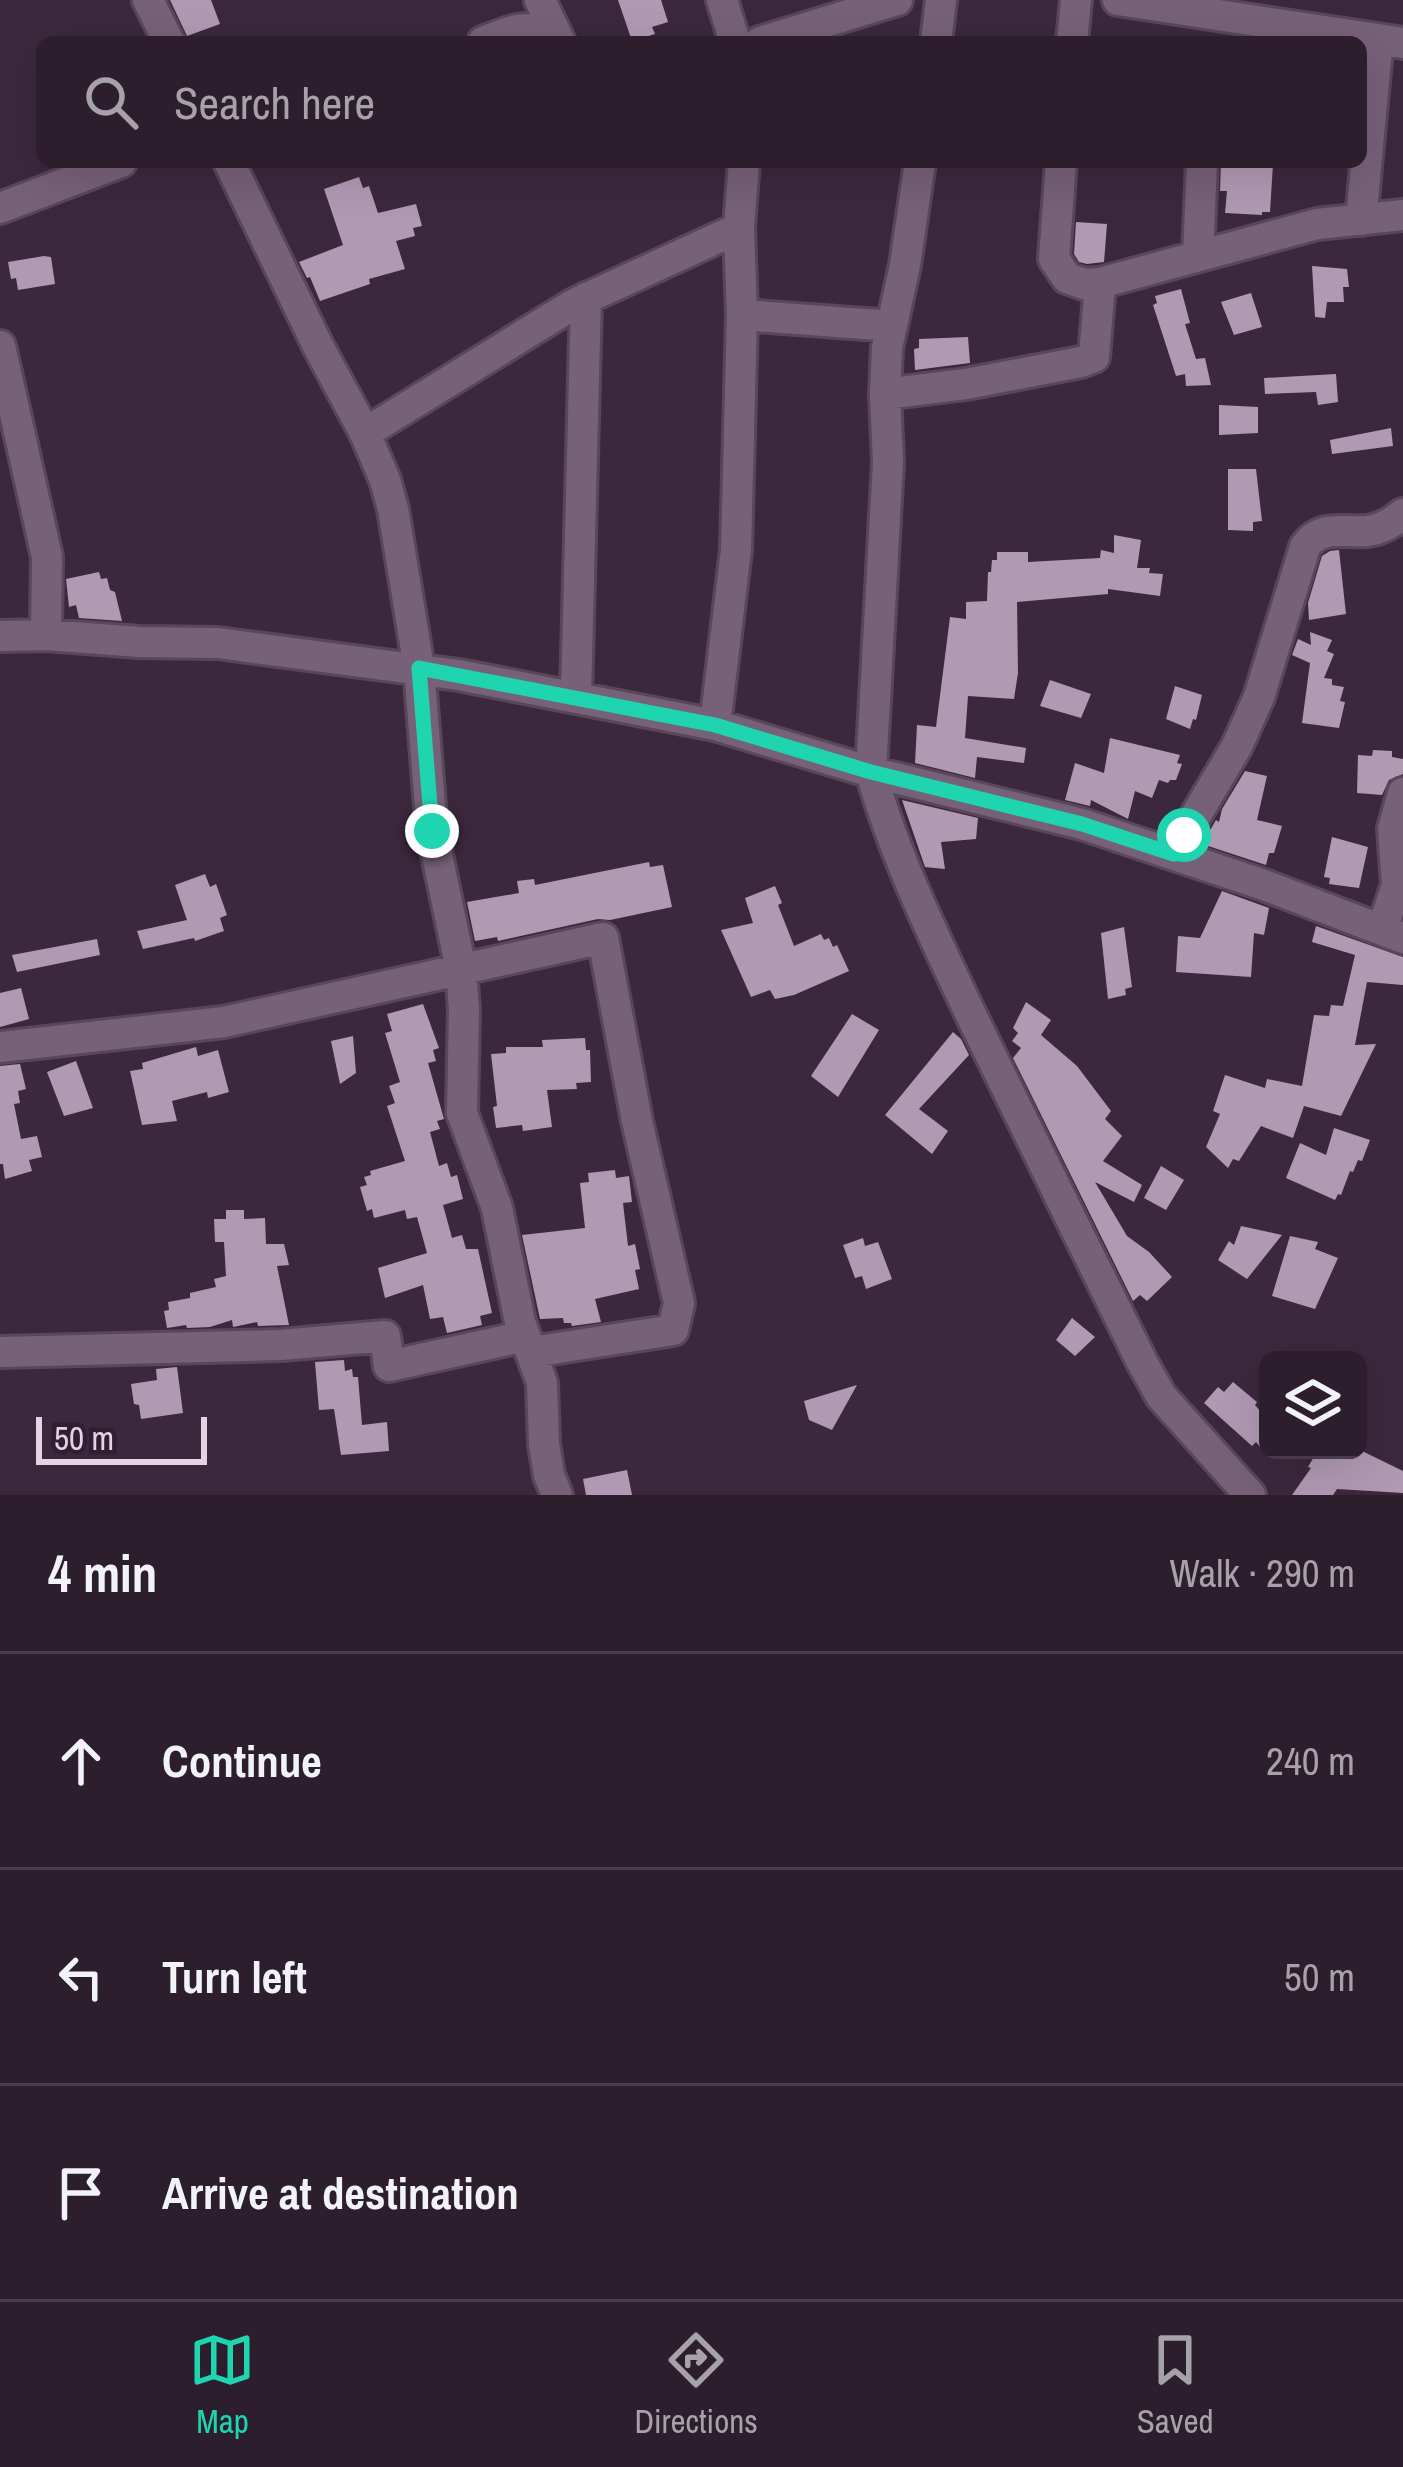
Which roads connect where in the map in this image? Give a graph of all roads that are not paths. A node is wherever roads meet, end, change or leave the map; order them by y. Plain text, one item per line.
1 (148, 0) edge
2 (540, 0) edge
3 (722, 0) edge
4 (897, 0) edge
5 (941, 0) edge
6 (1076, 0) edge
7 (1118, 0) edge
8 (1208, 28) edge
9 (166, 36) edge
10 (499, 36) edge
11 (550, 36) edge
12 (555, 36) edge
13 (733, 36) edge
14 (780, 36) edge
15 (937, 36) edge
16 (1073, 36) edge
17 (1320, 36) edge
18 (1390, 41) edge
19 (105, 168) edge
20 (232, 168) edge
21 (744, 168) edge
22 (919, 168) edge
23 (1061, 168) edge
24 (1202, 168) edge
25 (0, 208) edge
26 (1403, 215) edge
27 (1361, 220) junction
28 (739, 228) junction
29 (1198, 256) junction
30 (1100, 283) junction
31 (586, 298) junction
32 (742, 315) junction
33 (892, 326) junction
34 (0, 346) edge
35 (885, 394) junction
36 (365, 433) junction
37 (1402, 518) edge
38 (46, 635) junction
39 (0, 636) edge
40 (419, 668) junction
41 (576, 697) junction
42 (715, 725) junction
43 (871, 772) junction
44 (1403, 794) edge
45 (1173, 854) junction
46 (1393, 934) edge
47 (461, 969) junction
48 (0, 1047) edge
49 (528, 1344) junction
50 (0, 1352) edge
51 (557, 1495) edge
52 (1250, 1495) edge

1 - 9 street
2 - 12 street
3 - 13 street
4 - 14 street
5 - 15 street
6 - 16 street
7 - 8 street
8 - 17 street
10 - 11 street
18 - 27 street
19 - 25 street
20 - 36 street
21 - 28 street
22 - 33 street
23 - 30 street
24 - 29 street
26 - 27 street
27 - 29 street
28 - 31 street
28 - 32 street
29 - 30 street
30 - 35 street
31 - 36 street
31 - 41 street
32 - 33 street
32 - 42 street
33 - 35 street
34 - 38 street
35 - 43 street
36 - 40 street
37 - 45 street
38 - 39 street
38 - 40 street
40 - 41 street
40 - 47 street
41 - 42 street
42 - 43 street
43 - 45 street
43 - 52 street
44 - 46 street
45 - 46 street
47 - 48 street
47 - 49 street
47 - 49 street
49 - 50 street
49 - 51 street

